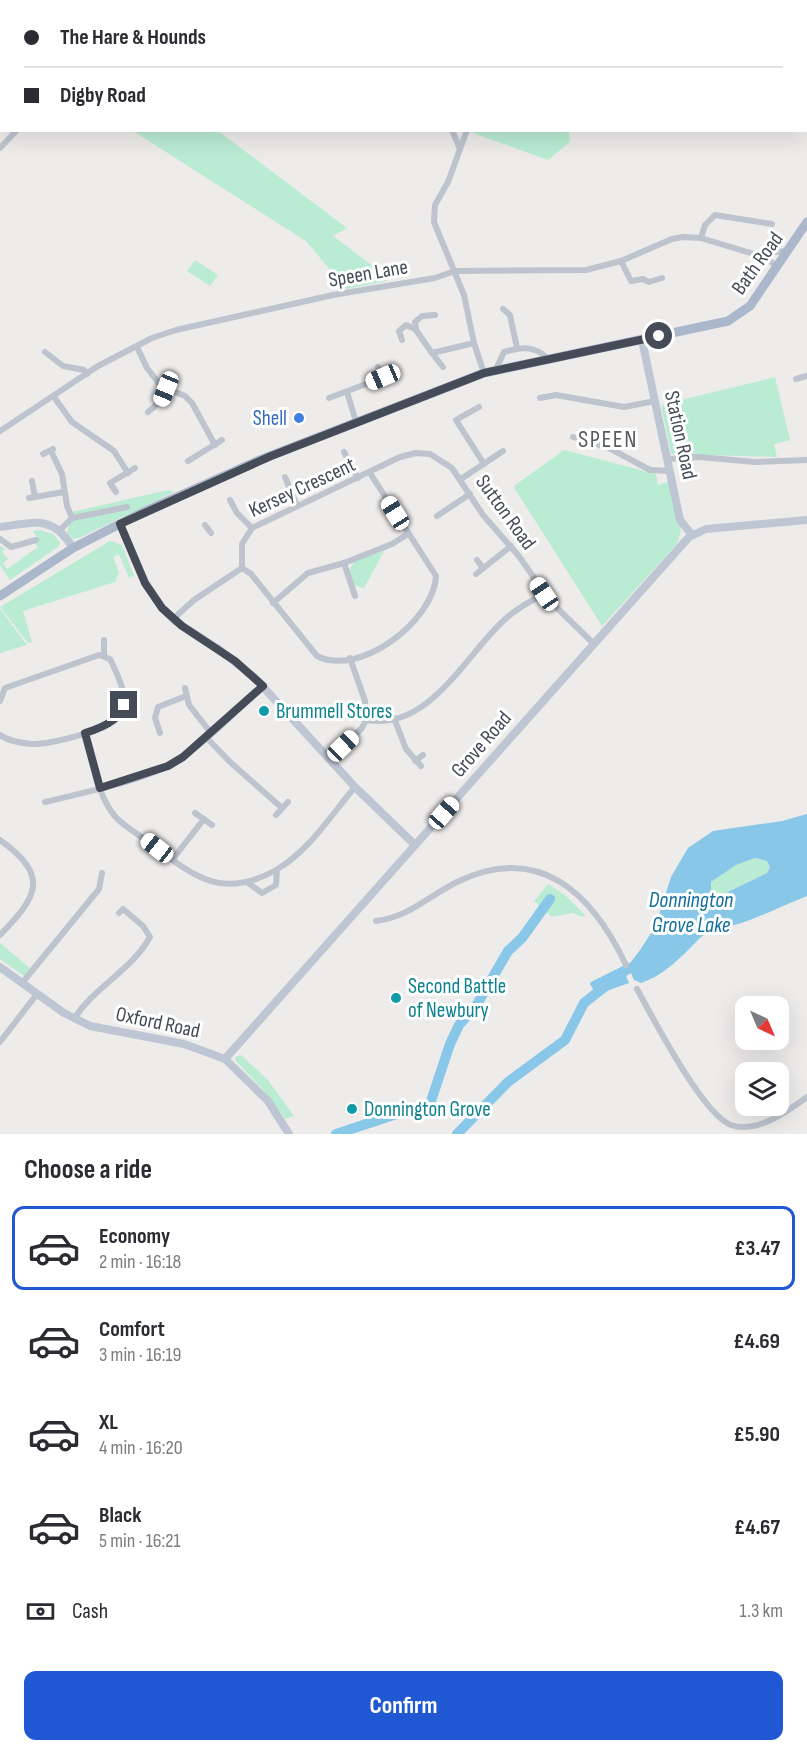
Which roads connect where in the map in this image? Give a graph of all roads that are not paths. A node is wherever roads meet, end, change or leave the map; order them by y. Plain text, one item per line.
1 (15, 132) edge
2 (453, 132) edge
3 (466, 132) edge
4 (0, 148) edge
5 (460, 150) junction
6 (807, 222) edge
7 (772, 224) dead end
8 (701, 238) junction
9 (788, 251) junction
10 (763, 255) junction
11 (621, 261) junction
12 (777, 267) junction
13 (455, 271) junction
14 (662, 278) dead end
15 (503, 309) dead end
16 (435, 315) dead end
17 (416, 330) junction
18 (402, 340) dead end
19 (642, 340) junction
20 (474, 343) junction
21 (137, 347) junction
22 (517, 348) junction
23 (45, 352) dead end
24 (432, 353) junction
25 (548, 359) junction
26 (378, 367) dead end
27 (443, 367) dead end
28 (496, 369) junction
29 (484, 373) junction
30 (87, 374) junction
31 (806, 376) edge
32 (796, 379) dead end
33 (807, 386) edge
34 (166, 389) junction
35 (347, 392) junction
36 (54, 397) junction
37 (329, 398) dead end
38 (540, 398) dead end
39 (655, 401) junction
40 (479, 407) dead end
41 (153, 411) dead end
42 (356, 422) junction
43 (0, 431) edge
44 (573, 437) dead end
45 (222, 440) dead end
46 (215, 445) junction
47 (344, 452) dead end
48 (504, 452) dead end
49 (43, 454) dead end
50 (192, 457) dead end
51 (668, 459) junction
52 (807, 460) edge
53 (484, 464) junction
54 (135, 468) dead end
55 (670, 471) junction
56 (128, 473) junction
57 (370, 473) junction
58 (285, 477) dead end
59 (358, 478) junction
60 (461, 479) junction
61 (32, 481) dead end
62 (64, 492) junction
63 (116, 492) dead end
64 (470, 494) junction
65 (230, 500) dead end
66 (297, 506) junction
67 (127, 507) dead end
68 (437, 516) dead end
69 (72, 518) junction
70 (807, 520) edge
71 (120, 524) junction
72 (205, 525) dead end
73 (0, 527) edge
74 (252, 528) junction
75 (60, 530) junction
76 (211, 532) dead end
77 (408, 534) junction
78 (692, 535) junction
79 (0, 538) edge
80 (36, 540) dead end
81 (511, 546) junction
82 (73, 548) junction
83 (477, 560) dead end
84 (344, 563) junction
85 (242, 568) junction
86 (483, 568) junction
87 (476, 574) dead end
88 (544, 594) junction
89 (0, 596) edge
90 (355, 596) dead end
91 (273, 603) junction
92 (173, 619) junction
93 (104, 640) dead end
94 (594, 644) junction
95 (104, 655) junction
96 (350, 658) junction
97 (263, 686) junction
98 (0, 701) edge
99 (394, 718) junction
100 (366, 720) junction
101 (85, 733) junction
102 (160, 733) dead end
103 (0, 735) edge
104 (208, 735) junction
105 (423, 755) dead end
106 (329, 759) junction
107 (416, 760) junction
108 (421, 766) dead end
109 (355, 787) junction
110 (100, 788) junction
111 (45, 802) dead end
112 (288, 802) dead end
113 (282, 808) junction
114 (195, 813) dead end
115 (276, 815) dead end
116 (204, 819) junction
117 (212, 825) dead end
118 (0, 840) edge
119 (416, 845) junction
120 (172, 860) junction
121 (277, 870) junction
122 (102, 873) dead end
123 (247, 882) junction
124 (119, 913) dead end
125 (376, 921) dead end
126 (0, 935) edge
127 (626, 965) dead end
128 (0, 967) edge
129 (22, 983) junction
130 (637, 989) dead end
131 (37, 994) junction
132 (74, 1019) junction
133 (0, 1040) edge
134 (225, 1059) junction
135 (807, 1096) edge
136 (290, 1134) edge

1 - 4 street
2 - 5 street
3 - 5 street
5 - 13 street
6 - 9 main road, Bath Road
7 - 8 street
8 - 10 street, Speen Lane
8 - 11 street, Speen Lane
9 - 10 street, Speen Lane
9 - 12 main road, Bath Road
10 - 12 street, Speen Lane
11 - 13 street, Speen Lane
11 - 14 street
12 - 19 main road, Bath Road
13 - 20 street
13 - 21 street, Speen Lane
15 - 22 street
16 - 17 street
17 - 18 street
17 - 24 street
19 - 25 main road, Bath Road
19 - 39 street, Station Road
20 - 24 street
20 - 29 street
21 - 30 street, Speen Lane
21 - 34 street
22 - 25 street
22 - 28 street
23 - 30 street
24 - 27 street
25 - 28 main road, Bath Road
26 - 35 street
28 - 29 main road, Bath Road
29 - 42 main road, Bath Road
30 - 36 street, Speen Lane
31 - 32 street
31 - 33 street
34 - 41 street
34 - 46 street
35 - 37 street
35 - 42 street
36 - 43 street, Speen Lane
36 - 56 street
38 - 39 street
39 - 51 street, Station Road
40 - 53 street
42 - 71 main road, Bath Road
44 - 55 street
45 - 46 street
46 - 50 street
47 - 59 street
48 - 53 street
49 - 62 street
51 - 52 street
51 - 55 street, Station Road
53 - 60 street
54 - 56 street
55 - 78 street, Station Road
56 - 63 street
57 - 59 street, Kersey Crescent
57 - 60 street, Sutton Road
57 - 77 street, Kersey Crescent
58 - 66 street
59 - 66 street, Kersey Crescent
60 - 64 street, Sutton Road
61 - 62 street
62 - 69 street
64 - 68 street
64 - 81 street, Sutton Road
65 - 74 street
66 - 74 street, Kersey Crescent
67 - 69 street
69 - 75 street
70 - 78 street
71 - 82 main road, Bath Road
71 - 92 street
72 - 76 street
73 - 75 street
74 - 85 street, Kersey Crescent
75 - 82 street
77 - 84 street
77 - 96 street, Kersey Crescent
78 - 94 street, Grove Road
79 - 80 street
81 - 86 street
81 - 88 street, Sutton Road
82 - 89 main road, Bath Road
83 - 86 street
84 - 90 street
84 - 91 street
85 - 91 street, Kersey Crescent
85 - 92 street
86 - 87 street
88 - 94 street, Sutton Road
88 - 99 street
91 - 96 street, Kersey Crescent
92 - 97 street
93 - 95 street
94 - 119 street, Grove Road
95 - 98 street
95 - 101 street
96 - 100 street
97 - 104 street
97 - 106 street
99 - 100 street
99 - 107 street
100 - 106 street
101 - 103 street
101 - 110 street
102 - 104 street
104 - 110 street
104 - 113 street
105 - 107 street
106 - 109 street
107 - 108 street
109 - 119 street
109 - 121 street
110 - 111 street
110 - 120 street
112 - 113 street
113 - 115 street
114 - 116 street
116 - 117 street
116 - 120 street
118 - 126 street
119 - 134 street, Grove Road
120 - 123 street
121 - 123 street
121 - 123 street
122 - 129 street
124 - 132 street
125 - 127 street
128 - 129 street, Oxford Road
129 - 131 street, Oxford Road
130 - 135 street
131 - 132 street, Oxford Road
131 - 133 street
132 - 134 street, Oxford Road
134 - 136 street, Oxford Road

